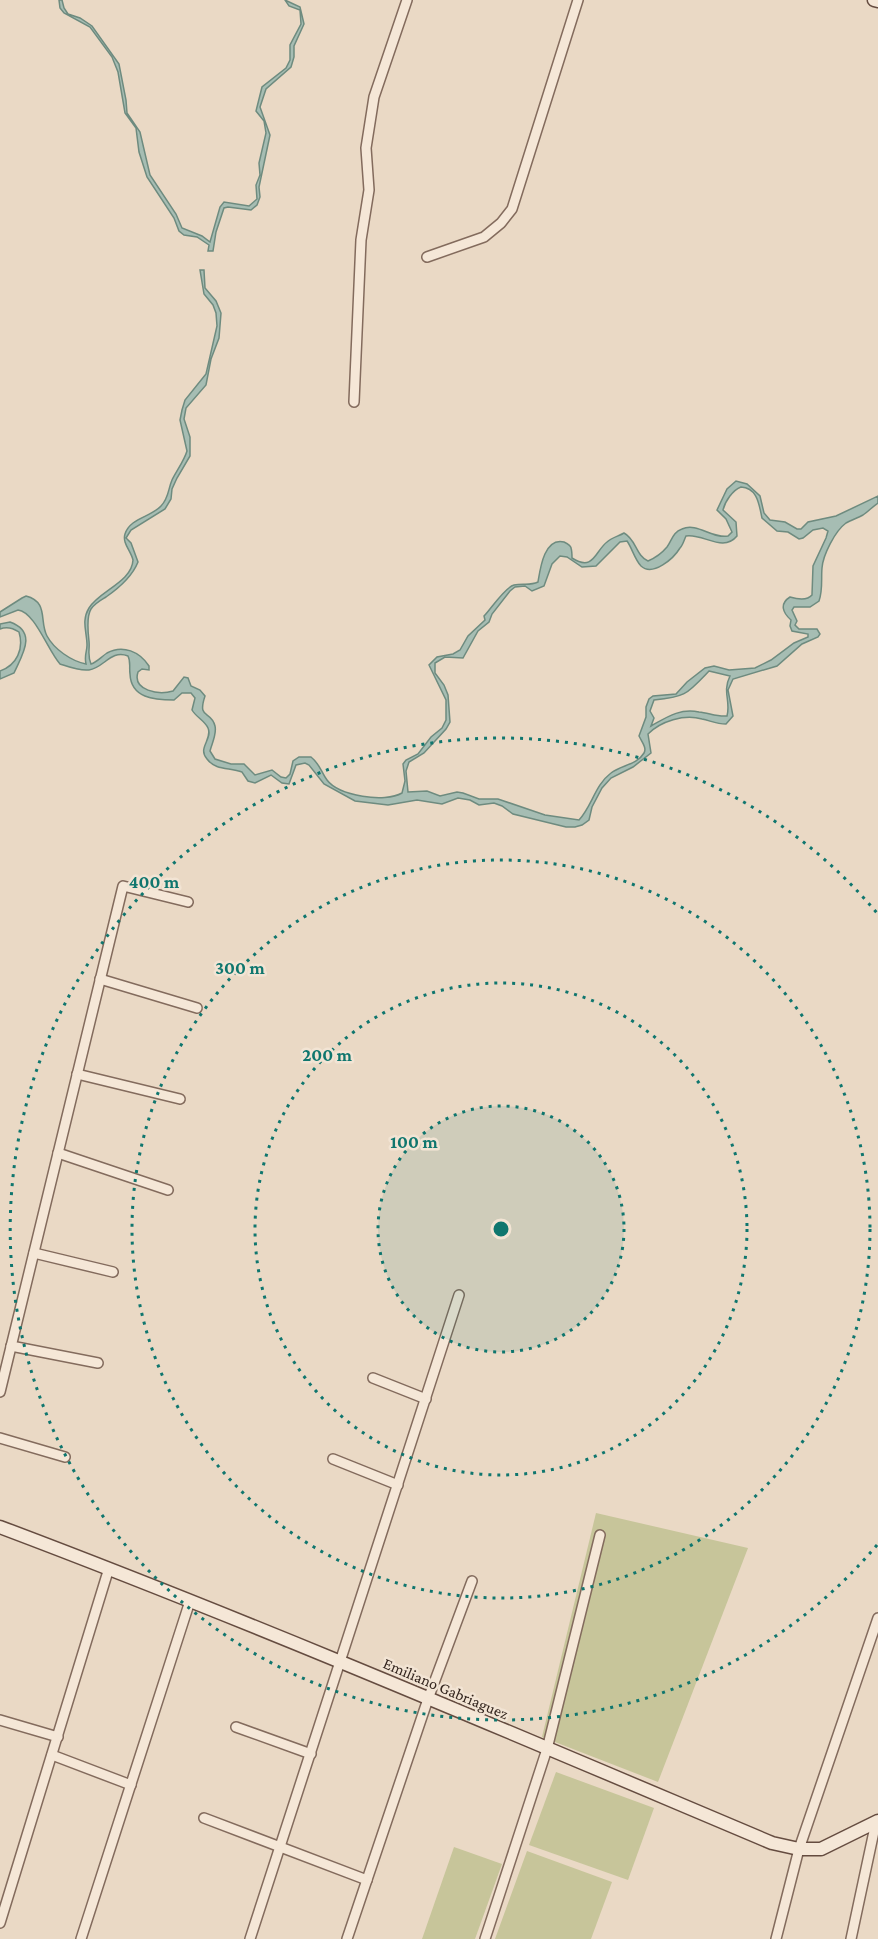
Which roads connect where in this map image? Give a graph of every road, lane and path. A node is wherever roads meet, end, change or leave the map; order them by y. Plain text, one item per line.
1 (407, 0) edge
2 (578, 0) edge
3 (427, 256) dead end
4 (354, 402) dead end
5 (188, 902) dead end
6 (100, 979) junction
7 (197, 1008) dead end
8 (77, 1074) junction
9 (180, 1099) dead end
10 (58, 1153) junction
11 (168, 1190) dead end
12 (34, 1253) junction
13 (113, 1272) dead end
14 (459, 1295) dead end
15 (11, 1346) junction
16 (98, 1363) dead end
17 (373, 1378) dead end
18 (0, 1392) edge
19 (426, 1399) junction
20 (0, 1438) edge
21 (65, 1457) dead end
22 (333, 1459) dead end
23 (398, 1485) junction
24 (0, 1527) edge
25 (600, 1535) dead end
26 (109, 1568) junction
27 (472, 1581) dead end
28 (190, 1601) junction
29 (878, 1618) edge
30 (341, 1663) junction
31 (429, 1699) junction
32 (0, 1720) edge
33 (236, 1727) dead end
34 (58, 1737) junction
35 (547, 1749) junction
36 (311, 1754) junction
37 (52, 1755) junction
38 (131, 1785) junction
39 (204, 1818) dead end
40 (877, 1822) edge
41 (280, 1846) junction
42 (799, 1849) junction
43 (367, 1880) junction
44 (0, 1923) edge
45 (81, 1939) edge
46 (250, 1939) edge
47 (347, 1939) edge
48 (485, 1939) edge
49 (776, 1939) edge
50 (851, 1939) edge

1 - 4 street
2 - 3 street
5 - 6 street
6 - 7 street
6 - 8 street
8 - 9 street
8 - 10 street
10 - 11 street
10 - 12 street
12 - 13 street
12 - 15 street
14 - 19 street
15 - 16 street
15 - 18 street
17 - 19 street
19 - 23 street
20 - 21 street
22 - 23 street
23 - 30 street
24 - 26 main road, Emiliano Gabriaguez
25 - 35 street
26 - 28 main road, Emiliano Gabriaguez
26 - 34 street
27 - 31 street
28 - 30 main road, Emiliano Gabriaguez
28 - 38 street
29 - 42 street
30 - 31 main road, Emiliano Gabriaguez
30 - 36 street
31 - 35 main road, Emiliano Gabriaguez
31 - 43 street
32 - 34 street
33 - 36 street
34 - 37 street
35 - 42 main road, Emiliano Gabriaguez
35 - 48 street
36 - 41 street
37 - 38 street
37 - 44 street
38 - 45 street
39 - 41 street
40 - 42 main road, Emiliano Gabriaguez
40 - 50 street
41 - 43 street
41 - 46 street
42 - 49 street
43 - 47 street

